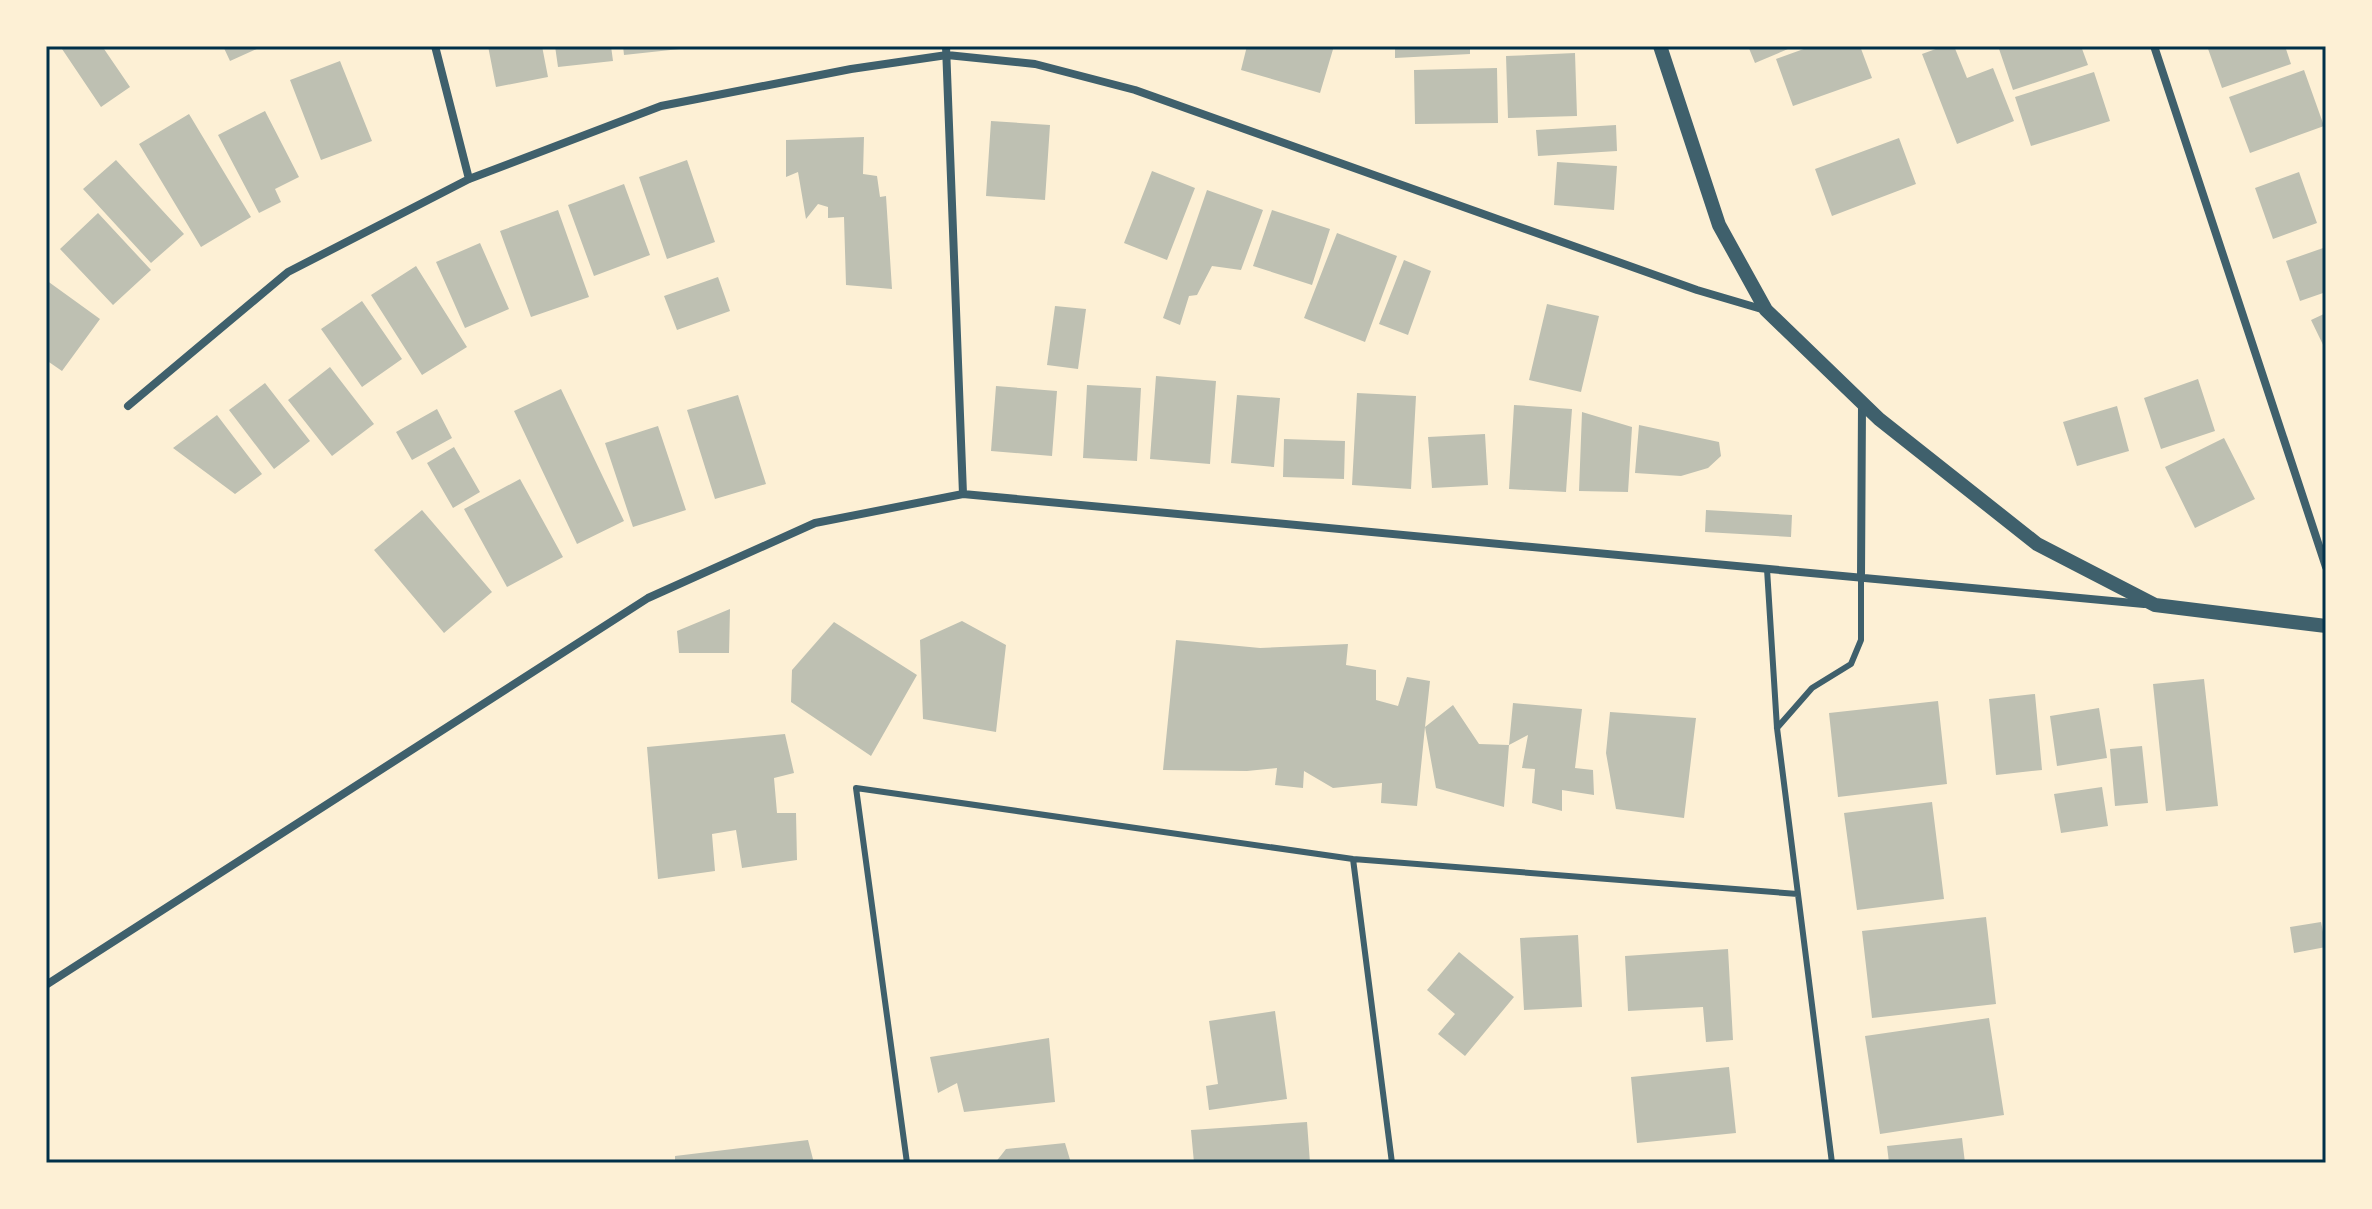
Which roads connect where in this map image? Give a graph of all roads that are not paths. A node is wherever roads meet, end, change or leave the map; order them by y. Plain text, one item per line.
1 (435, 46) edge
2 (1660, 46) edge
3 (2154, 46) edge
4 (946, 50) edge
5 (469, 179) junction
6 (1766, 310) junction
7 (1862, 404) junction
8 (128, 406) dead end
9 (963, 494) junction
10 (2326, 567) edge
11 (1767, 569) junction
12 (1861, 578) junction
13 (2155, 605) junction
14 (2326, 626) edge
15 (1777, 728) junction
16 (1353, 859) junction
17 (1798, 894) junction
18 (46, 985) edge
19 (907, 1163) edge
20 (1392, 1163) edge
21 (1832, 1163) edge

1 - 5 street
2 - 6 street
3 - 10 street
4 - 5 street
4 - 6 street
4 - 9 street
5 - 8 street
6 - 7 street
7 - 12 street
7 - 13 street
9 - 11 street
9 - 18 street
11 - 12 street
11 - 15 lane
12 - 13 street
12 - 15 lane
13 - 14 street
15 - 17 lane
16 - 17 lane
16 - 19 lane
16 - 20 lane
17 - 21 lane

